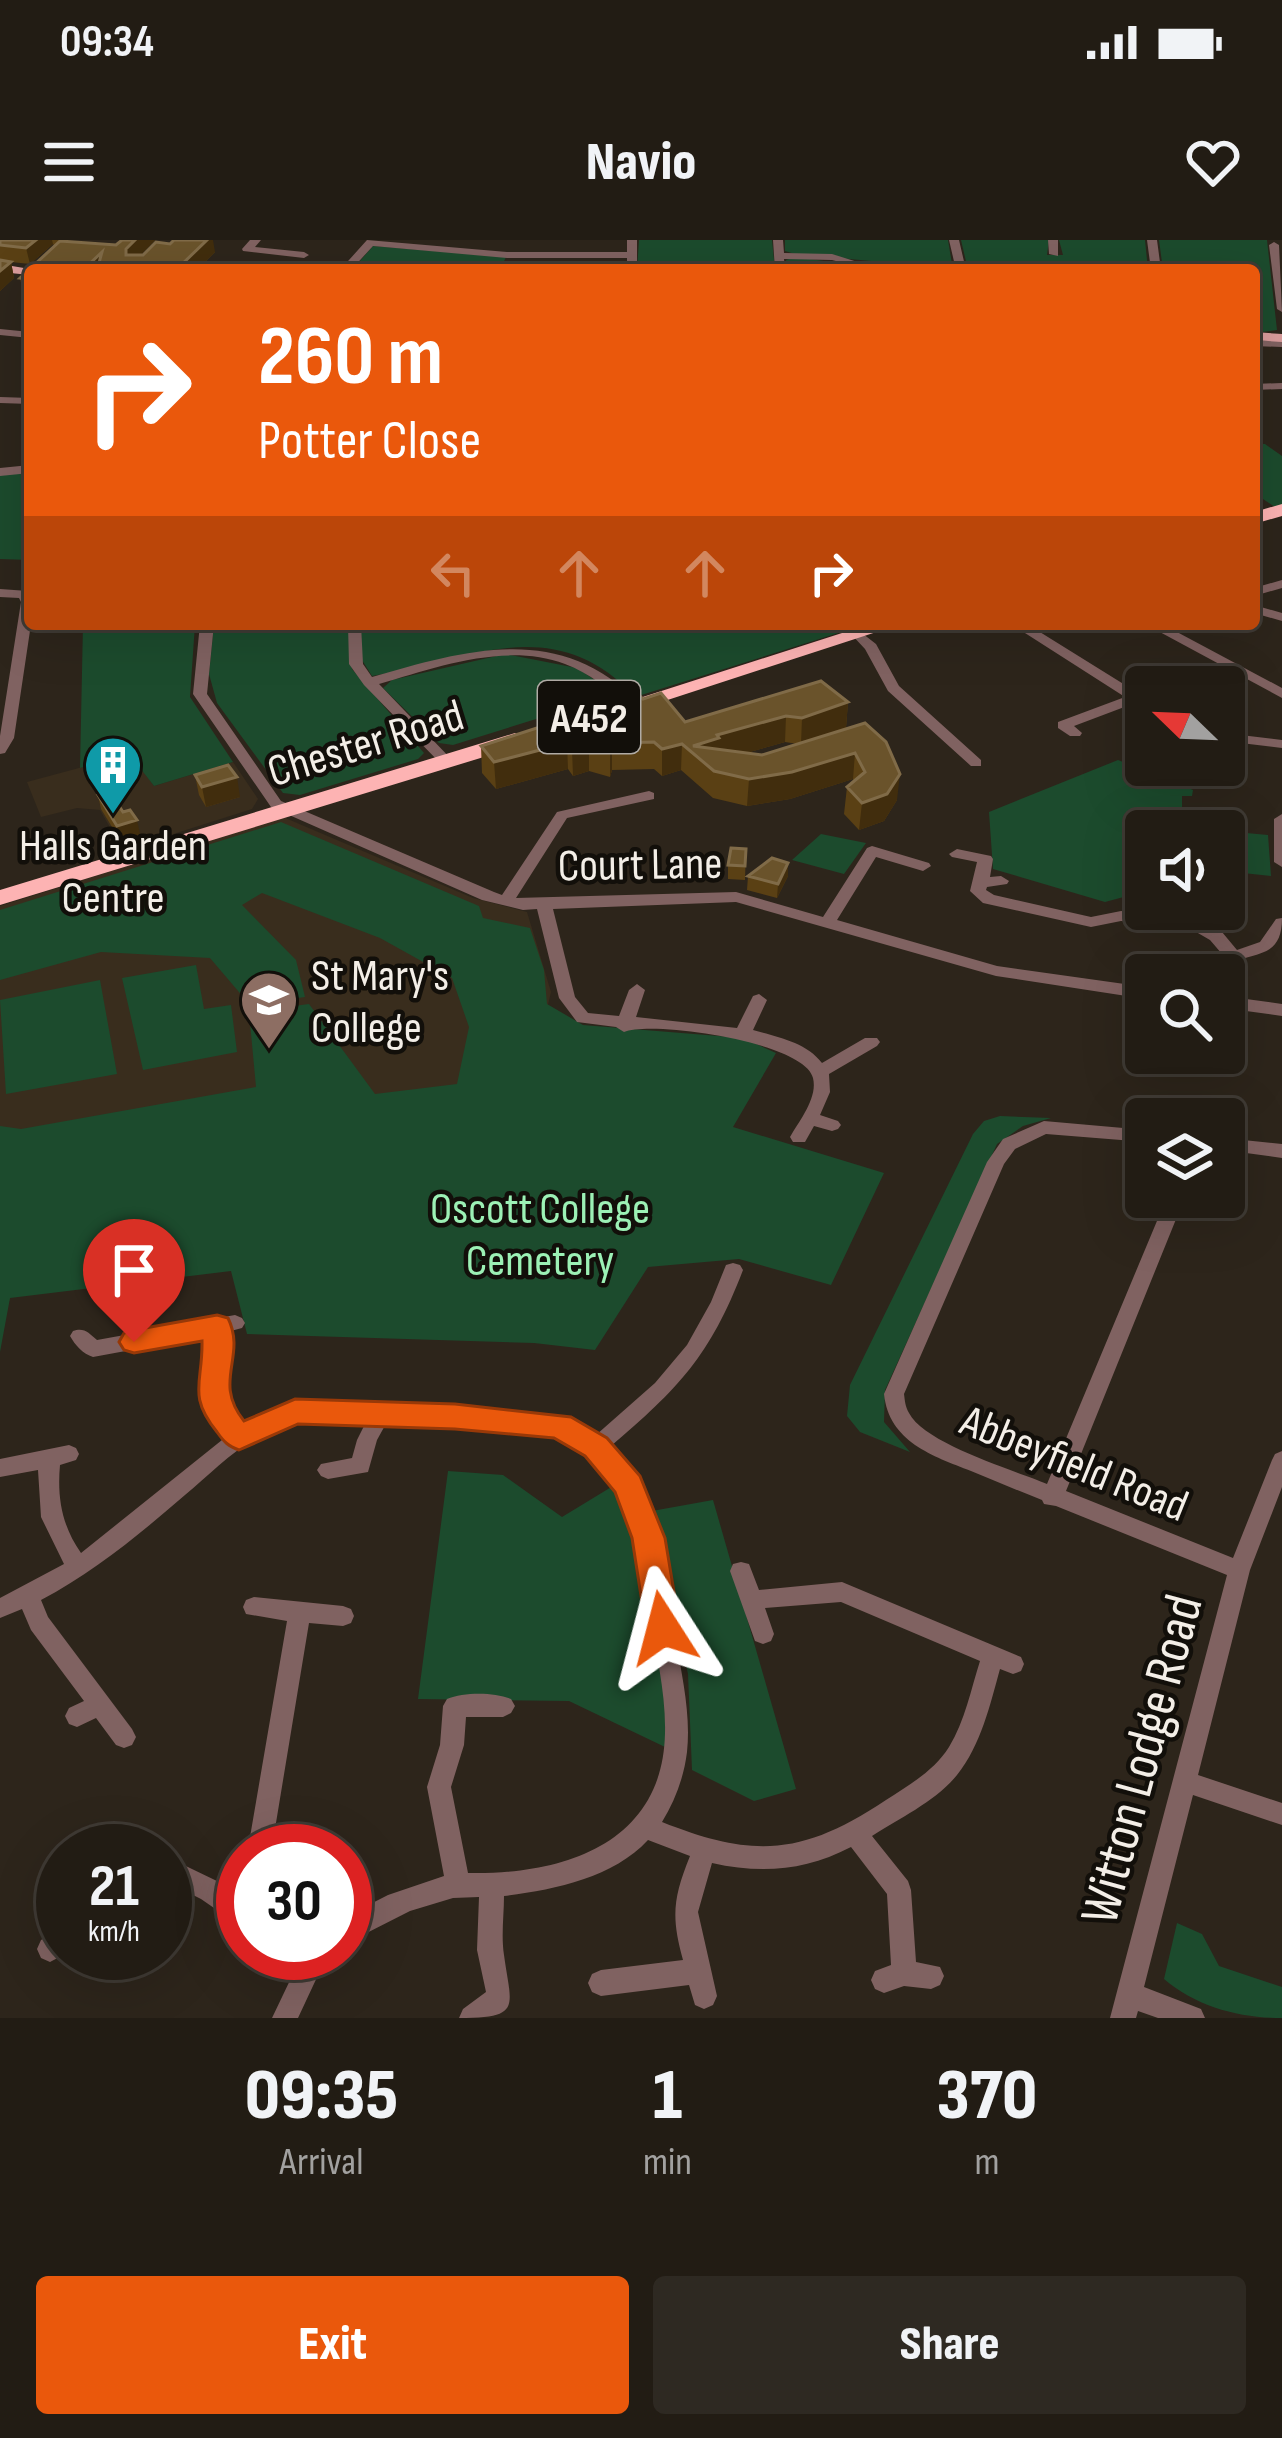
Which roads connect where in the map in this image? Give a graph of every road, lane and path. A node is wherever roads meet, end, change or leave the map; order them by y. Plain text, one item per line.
1 (632, 240) edge
2 (778, 240) edge
3 (1053, 240) edge
4 (372, 241) edge
5 (1274, 245) dead end
6 (252, 249) edge
7 (1054, 254) dead end
8 (632, 255) junction
9 (779, 256) junction
10 (296, 264) edge
11 (351, 264) edge
12 (632, 264) edge
13 (780, 264) edge
14 (859, 264) dead end
15 (1282, 309) edge
16 (24, 626) edge
17 (206, 630) edge
18 (355, 630) edge
19 (871, 630) edge
20 (1028, 630) edge
21 (1164, 630) edge
22 (858, 634) junction
23 (17, 669) junction
24 (0, 671) edge
25 (369, 682) junction
26 (1279, 690) edge
27 (1125, 691) edge
28 (633, 704) junction
29 (1125, 707) edge
30 (608, 711) edge
31 (1046, 716) dead end
32 (548, 730) edge
33 (1245, 740) edge
34 (1282, 744) edge
35 (2, 748) edge
36 (446, 761) junction
37 (976, 763) dead end
38 (649, 796) dead end
39 (287, 810) junction
40 (1282, 819) edge
41 (956, 854) dead end
42 (1282, 862) edge
43 (923, 866) dead end
44 (982, 881) junction
45 (1001, 881) dead end
46 (0, 898) edge
47 (506, 902) junction
48 (544, 904) junction
49 (828, 922) junction
50 (1282, 923) edge
51 (1231, 954) edge
52 (1243, 954) edge
53 (637, 990) dead end
54 (1125, 990) edge
55 (759, 1000) dead end
56 (1245, 1005) edge
57 (1282, 1010) edge
58 (624, 1026) junction
59 (742, 1035) junction
60 (871, 1042) dead end
61 (821, 1071) junction
62 (808, 1118) junction
63 (832, 1125) dead end
64 (1125, 1134) edge
65 (799, 1137) dead end
66 (1245, 1147) edge
67 (1282, 1151) edge
68 (1167, 1218) edge
69 (736, 1284) dead end
70 (80, 1370) dead end
71 (381, 1413) junction
72 (239, 1437) junction
73 (596, 1447) junction
74 (1282, 1460) edge
75 (0, 1468) edge
76 (328, 1470) dead end
77 (1052, 1498) junction
78 (79, 1567) junction
79 (1239, 1570) junction
80 (741, 1571) dead end
81 (29, 1598) junction
82 (751, 1600) junction
83 (254, 1607) dead end
84 (0, 1608) edge
85 (299, 1612) junction
86 (343, 1616) dead end
87 (763, 1634) dead end
88 (502, 1706) dead end
89 (124, 1737) dead end
90 (1183, 1781) junction
91 (1282, 1814) edge
92 (264, 1824) edge
93 (645, 1827) junction
94 (856, 1835) junction
95 (704, 1852) junction
96 (458, 1885) junction
97 (492, 1886) junction
98 (372, 1918) edge
99 (907, 1976) dead end
100 (300, 1980) edge
101 (601, 1983) dead end
102 (1125, 2006) edge
103 (285, 2018) edge
104 (472, 2018) edge
105 (1192, 2018) edge

1 - 8 street
2 - 9 street
3 - 7 street
4 - 8 street
4 - 11 street
5 - 15 street
6 - 10 street
8 - 12 street
9 - 13 street
9 - 14 street
16 - 23 street
17 - 39 street
18 - 25 street
19 - 22 highway, A452
20 - 27 street
21 - 26 street
22 - 28 highway, A452
22 - 37 street
23 - 24 street
23 - 35 street
25 - 28 street
25 - 36 street
28 - 30 highway, A452
29 - 31 street
32 - 36 highway, Chester Road / A452
33 - 34 street
36 - 39 highway, Chester Road / A452
38 - 47 street
39 - 46 highway, Chester Road / A452
39 - 47 street, Court Lane
40 - 42 street
41 - 44 street
43 - 49 street
44 - 45 street
44 - 51 street
47 - 48 street, Court Lane
48 - 49 street, Court Lane
48 - 58 street
49 - 54 street, Court Lane
50 - 52 street
53 - 58 street
55 - 59 street
56 - 57 street
58 - 59 street
59 - 61 street
60 - 61 street
61 - 62 street
62 - 63 street
62 - 65 street
64 - 77 street, Abbeyfield Road
66 - 67 street
68 - 77 street
69 - 73 street
70 - 72 street
71 - 72 street
71 - 73 street
71 - 76 street
72 - 78 street
73 - 93 street
74 - 79 street, Witton Lodge Road
75 - 78 street
77 - 79 street, Abbeyfield Road
78 - 81 street
79 - 90 street, Witton Lodge Road
80 - 82 street
81 - 84 street
81 - 89 street
82 - 87 street
82 - 94 street
83 - 85 street
85 - 86 street
85 - 92 street
88 - 96 street
90 - 91 street
90 - 102 street, Witton Lodge Road
93 - 95 street
93 - 97 street
94 - 95 street
94 - 99 street
95 - 101 street
96 - 97 street
96 - 98 street
97 - 104 street
100 - 103 street
102 - 105 street

